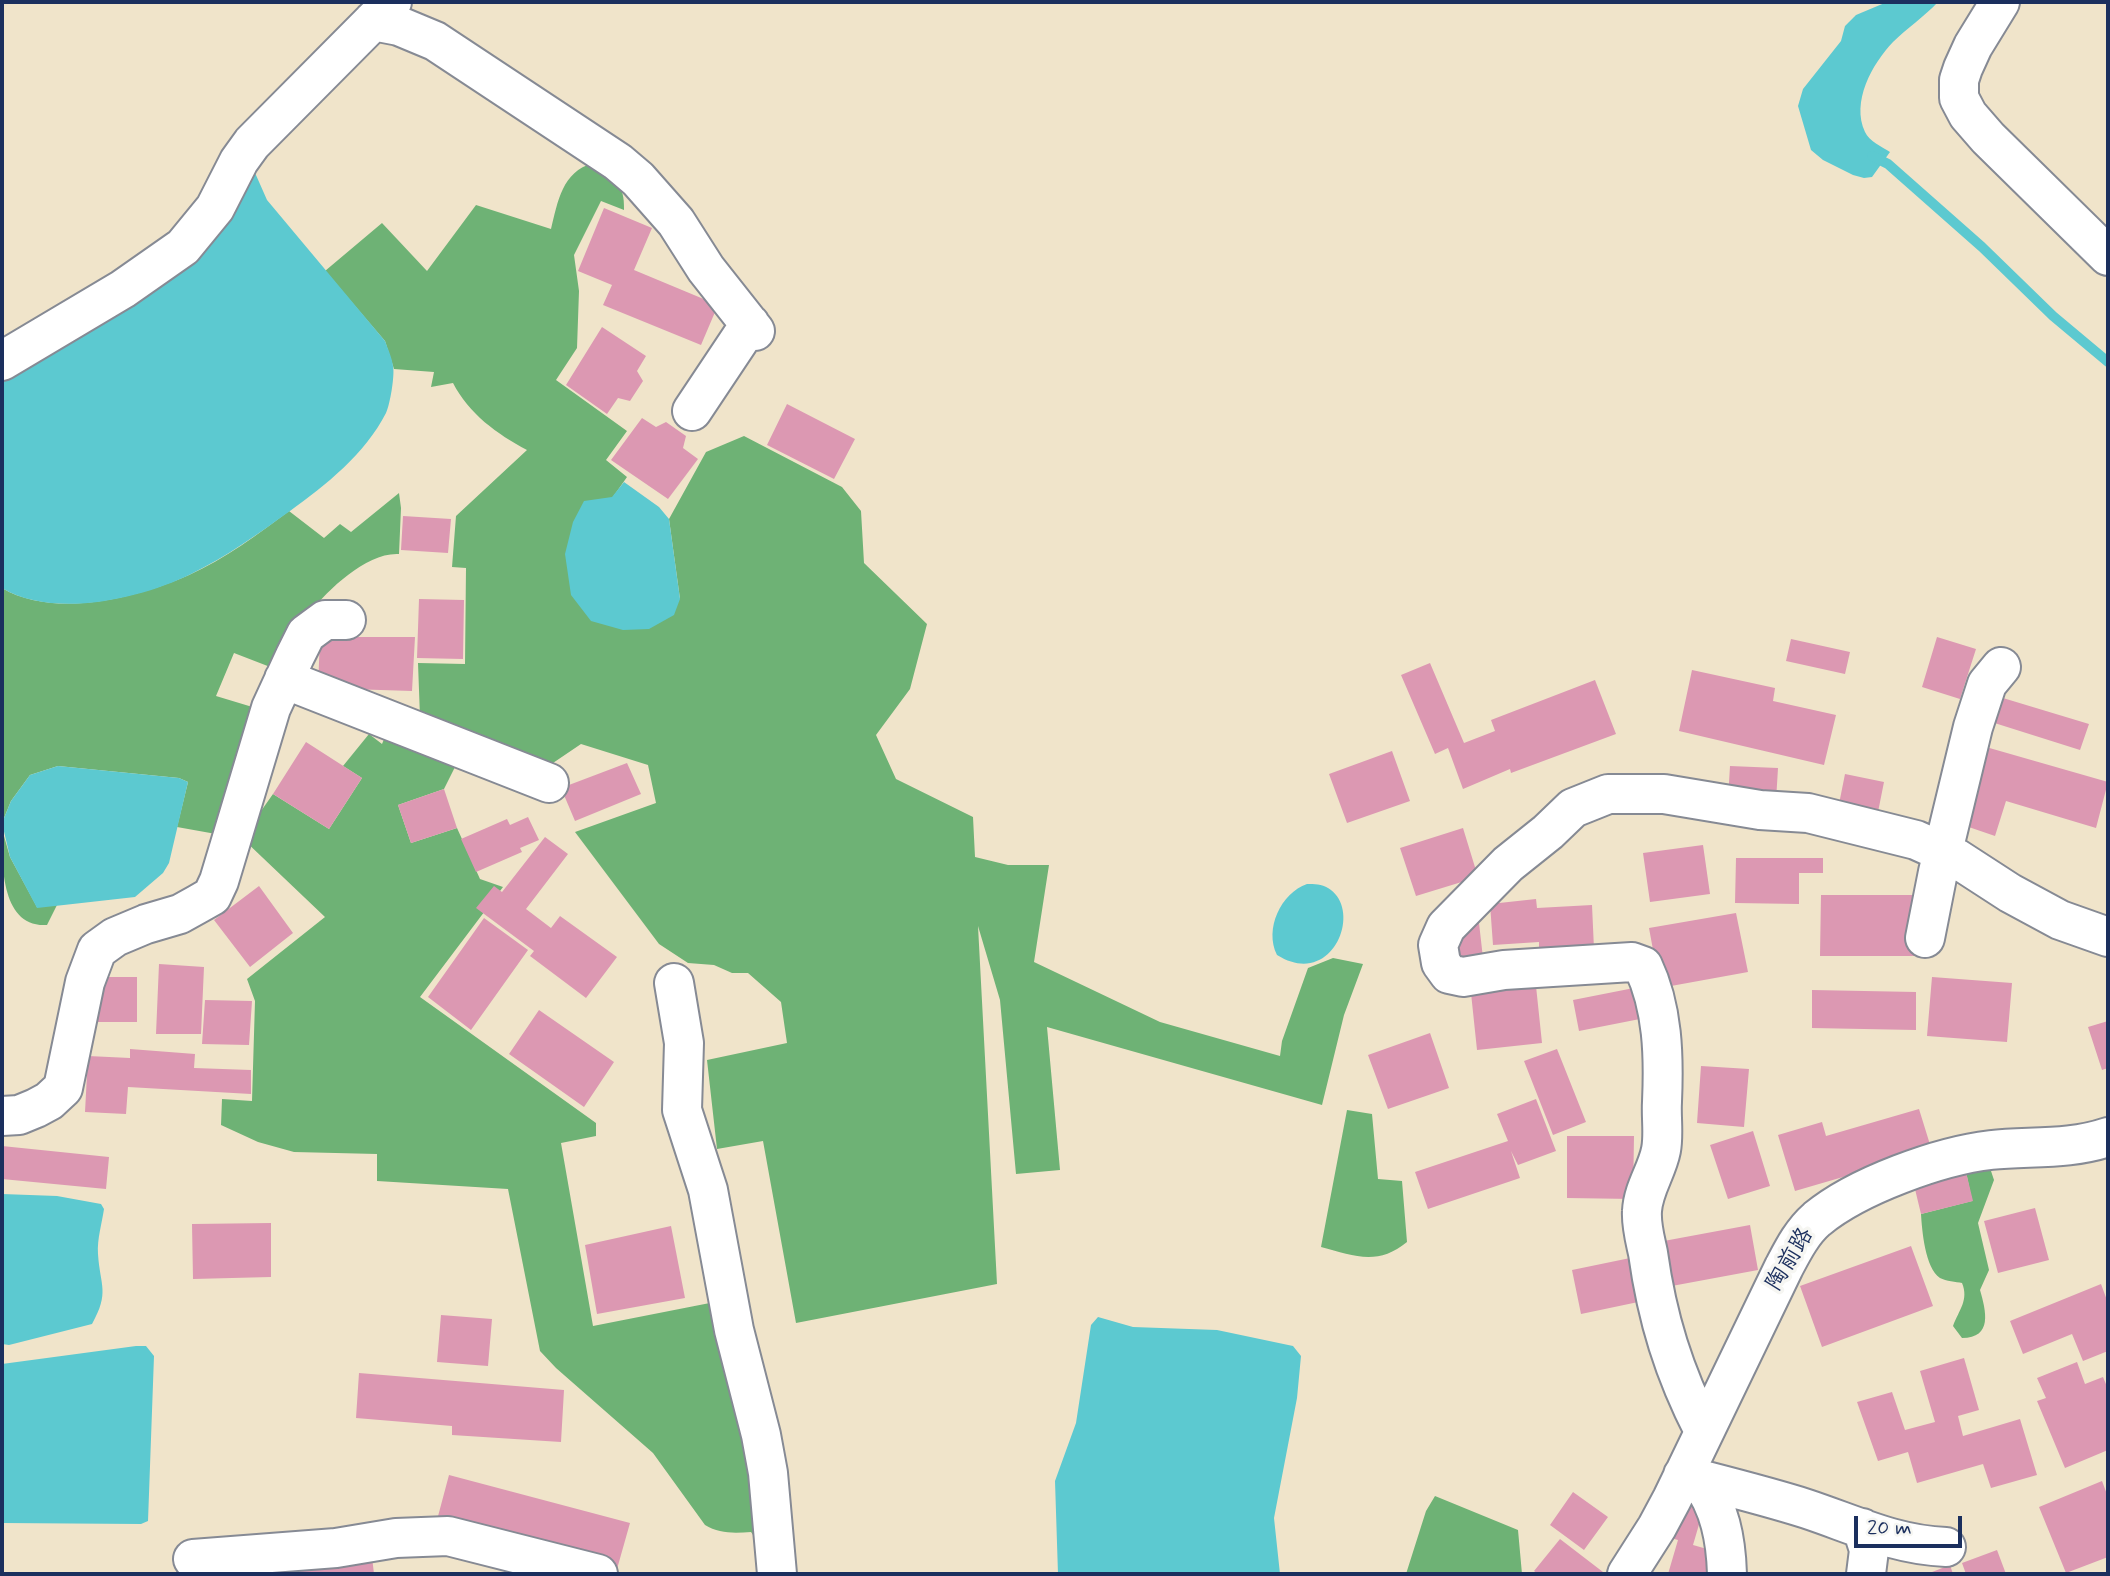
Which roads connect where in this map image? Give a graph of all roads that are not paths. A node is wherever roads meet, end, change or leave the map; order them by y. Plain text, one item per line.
1 (2000, 2) edge
2 (382, 11) edge
3 (2108, 256) edge
4 (2, 361) edge
5 (692, 411) dead end
6 (346, 620) dead end
7 (2001, 667) dead end
8 (284, 679) junction
9 (549, 783) dead end
10 (1943, 852) junction
11 (2108, 937) edge
12 (1926, 938) dead end
13 (674, 983) dead end
14 (2, 1116) edge
15 (2108, 1137) edge
16 (1704, 1431) junction
17 (1691, 1477) junction
18 (1862, 1528) junction
19 (1946, 1548) dead end
20 (193, 1559) dead end
21 (1642, 1565) edge
22 (598, 1574) edge
23 (777, 1574) edge
24 (1727, 1574) edge
25 (1866, 1574) edge

1 - 3 street
2 - 4 street
2 - 5 street
6 - 8 street
7 - 10 street
8 - 9 street
8 - 14 street
10 - 11 street
10 - 12 street
10 - 16 street
13 - 23 street
15 - 16 street, 陶前路
16 - 17 street, 陶前路
17 - 18 street
17 - 21 street, 陶前路
17 - 24 street
18 - 19 street
18 - 25 street
20 - 22 street

